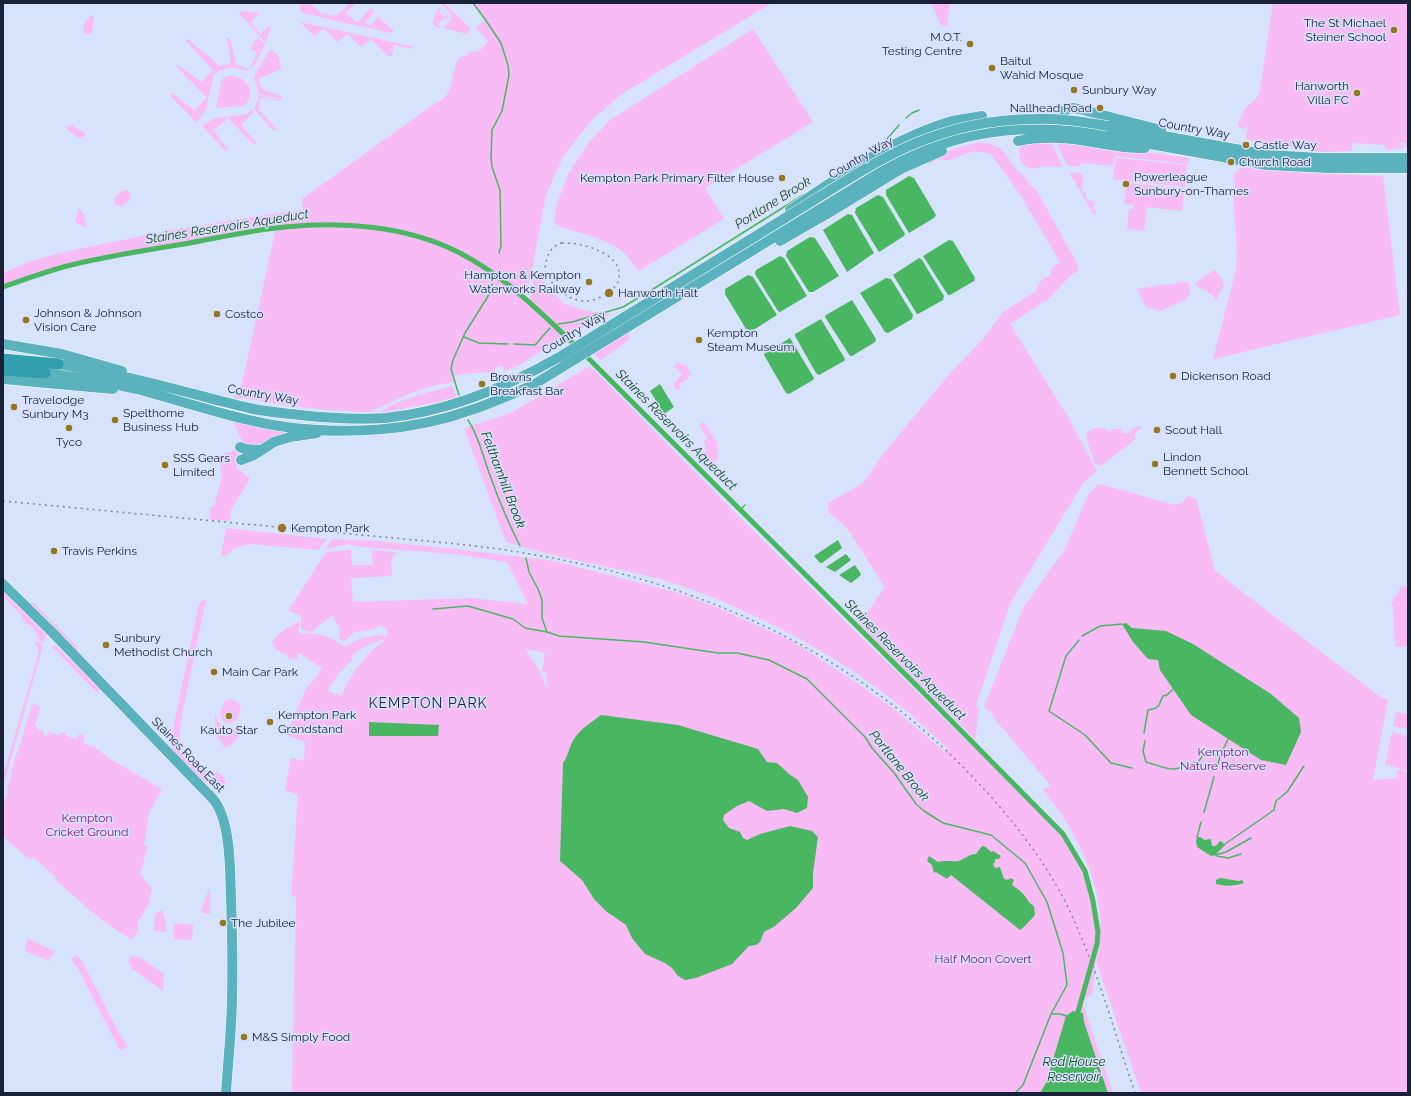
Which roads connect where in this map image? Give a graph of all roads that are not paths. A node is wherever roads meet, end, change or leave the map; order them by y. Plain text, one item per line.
1 (1063, 111) dead end
2 (982, 116) dead end
3 (988, 140) dead end
4 (1018, 141) dead end
5 (1159, 146) junction
6 (1219, 147) junction
7 (1408, 153) edge
8 (1347, 158) junction
9 (1408, 158) edge
10 (1328, 168) junction
11 (1408, 168) edge
12 (1408, 174) edge
13 (762, 232) junction
14 (700, 283) junction
15 (3, 344) edge
16 (3, 359) edge
17 (563, 361) junction
18 (58, 364) joint
19 (3, 370) edge
20 (45, 373) joint
21 (3, 379) edge
22 (166, 386) junction
23 (135, 389) junction
24 (327, 431) junction
25 (240, 447) dead end
26 (259, 450) junction
27 (241, 460) dead end
28 (3, 584) edge
29 (226, 1093) edge

1 - 6 highway
2 - 13 highway
3 - 14 highway
4 - 5 highway
5 - 10 highway, Country Way
5 - 14 highway, Country Way
6 - 8 highway, Country Way
6 - 13 highway, Country Way, bridge
7 - 8 highway
8 - 9 highway, Country Way
10 - 11 highway, Country Way
10 - 12 highway
13 - 17 highway, Country Way
14 - 17 highway, Country Way
15 - 22 highway
16 - 18 highway
17 - 22 highway, Country Way
17 - 24 highway, Country Way
18 - 22 highway
19 - 20 highway
20 - 23 highway
21 - 23 highway
23 - 24 highway, Country Way
24 - 26 highway
25 - 26 highway
26 - 27 highway
28 - 29 highway, Staines Road East

